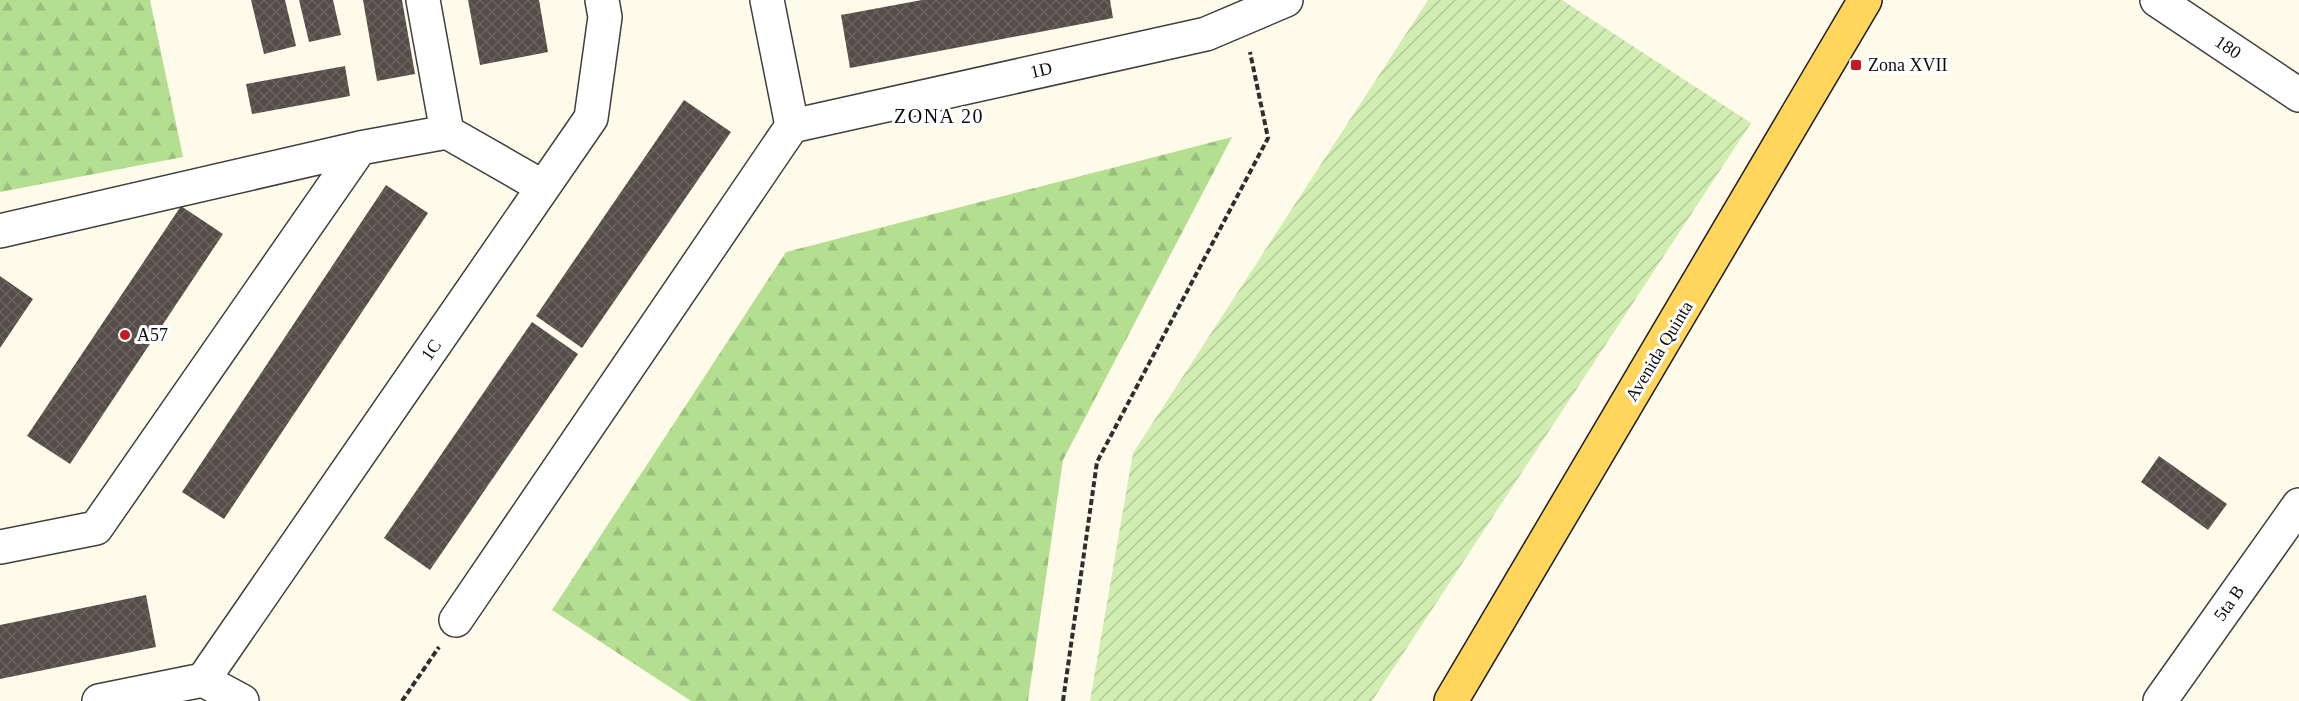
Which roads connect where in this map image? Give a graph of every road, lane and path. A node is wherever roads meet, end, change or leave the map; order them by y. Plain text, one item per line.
1 (423, 0) edge
2 (602, 0) edge
3 (767, 0) edge
4 (1286, 0) edge
5 (1865, 0) edge
6 (2157, 0) edge
7 (1243, 19) junction
8 (2299, 95) edge
9 (792, 126) junction
10 (447, 132) junction
11 (360, 148) junction
12 (543, 187) junction
13 (0, 231) edge
14 (2299, 505) edge
15 (0, 547) edge
16 (456, 620) joint
17 (203, 680) junction
18 (99, 701) edge
19 (242, 701) edge
20 (402, 701) edge
21 (1063, 701) edge
22 (1451, 701) edge
23 (2160, 701) edge

1 - 10 street
2 - 12 street, 1C
3 - 9 street
4 - 7 street, 1D
5 - 22 main road, Avenida Quinta
6 - 8 street, 180
7 - 9 street, 1D
7 - 21 path
9 - 16 street
10 - 11 street
10 - 12 street
11 - 13 street
11 - 15 street
12 - 17 street, 1C
14 - 23 street, 5ta B
16 - 20 path
17 - 18 street
17 - 19 street

